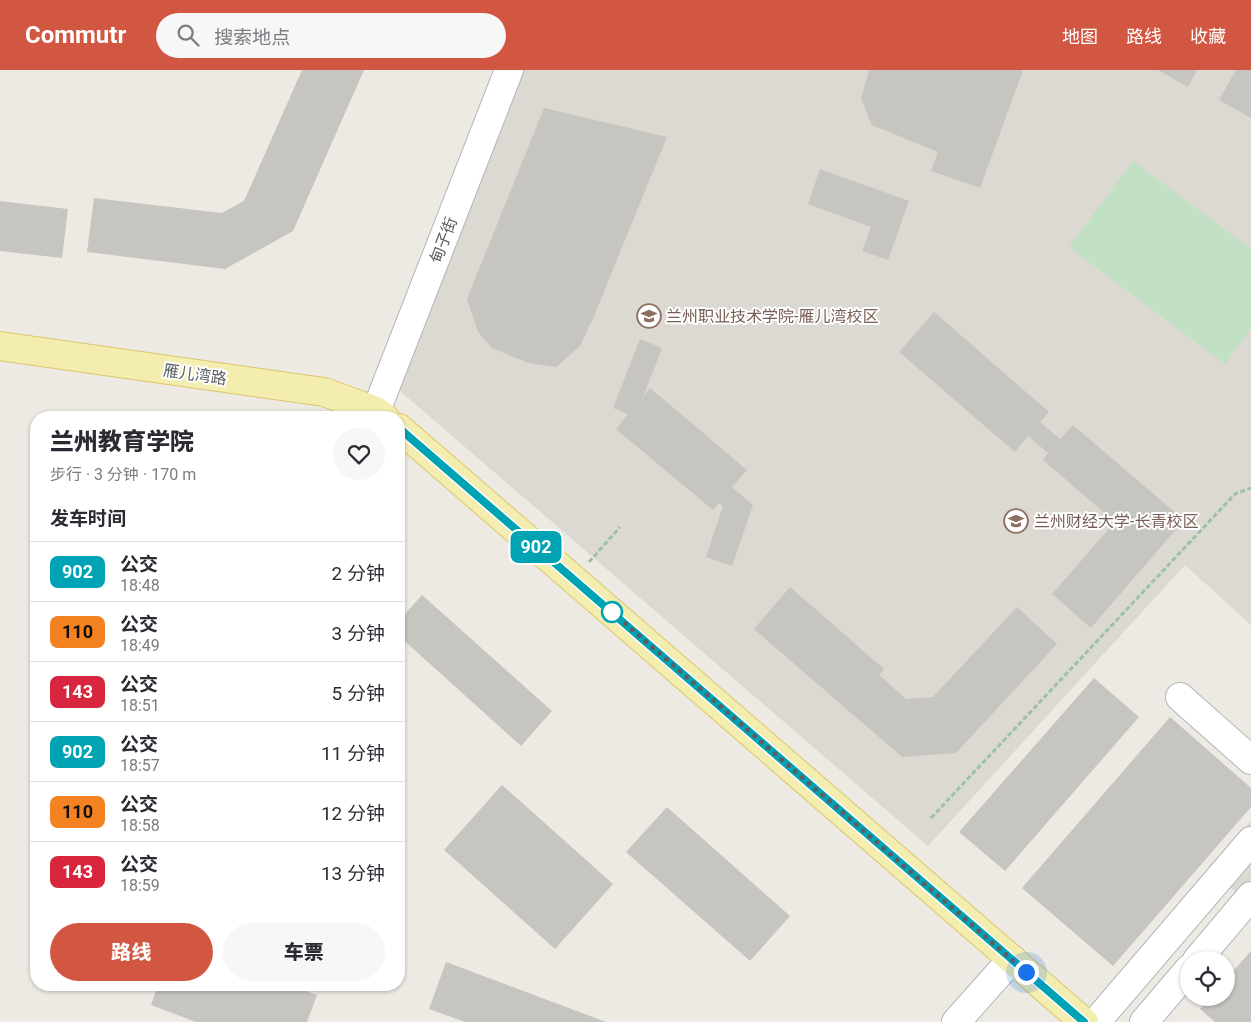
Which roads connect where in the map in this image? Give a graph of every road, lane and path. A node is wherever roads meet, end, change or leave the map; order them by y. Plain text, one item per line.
1 (509, 70) edge
2 (0, 346) edge
3 (373, 411) edge
4 (382, 411) edge
5 (405, 433) edge
6 (1251, 488) edge
7 (620, 527) dead end
8 (574, 579) junction
9 (1180, 697) dead end
10 (1251, 760) edge
11 (931, 818) dead end
12 (1251, 840) edge
13 (1251, 896) edge
14 (1205, 951) edge
15 (1012, 960) junction
16 (1180, 980) edge
17 (956, 1022) edge
18 (1084, 1022) edge
19 (1096, 1022) edge
20 (1144, 1022) edge

1 - 4 street, 甸子街
2 - 3 main road, 雁儿湾路
5 - 8 main road
6 - 11 path
7 - 8 path
8 - 15 main road
9 - 10 street
12 - 19 street
13 - 14 street
15 - 17 street
15 - 18 main road
16 - 20 street

